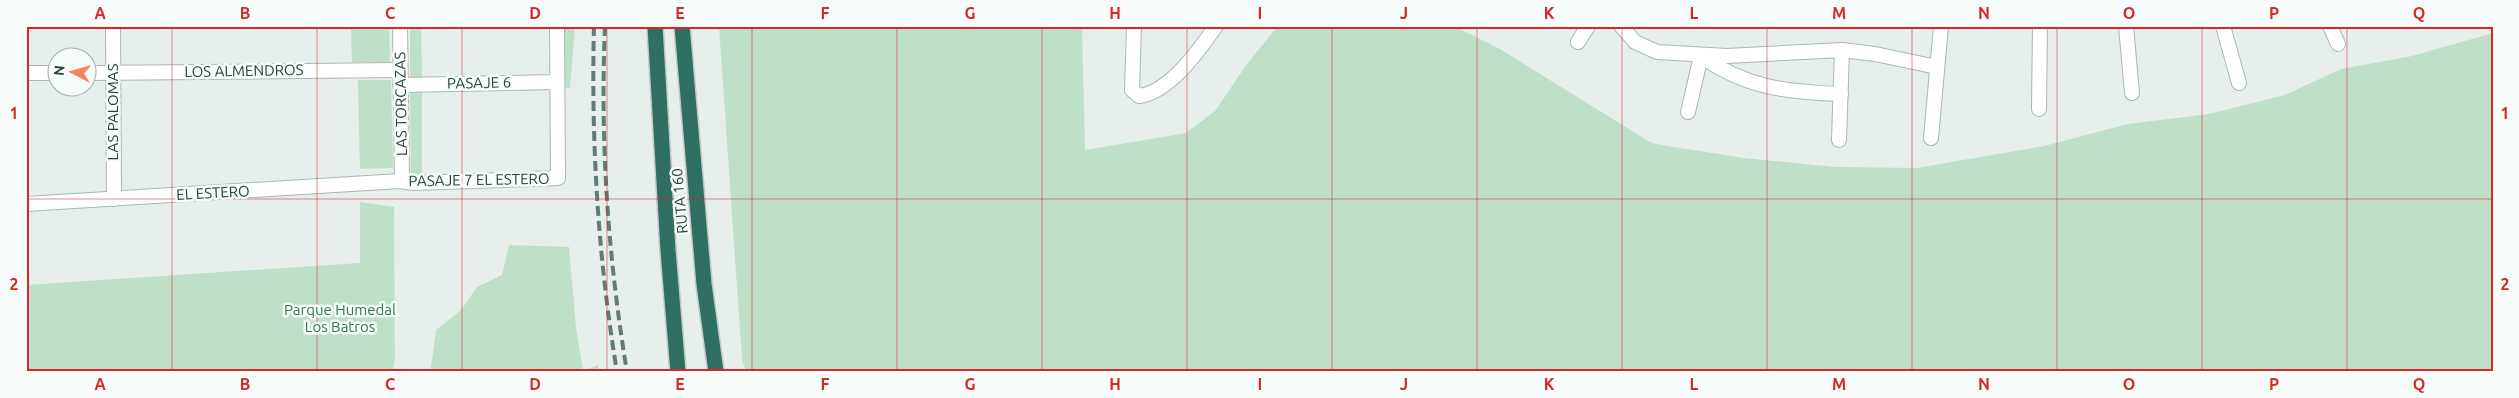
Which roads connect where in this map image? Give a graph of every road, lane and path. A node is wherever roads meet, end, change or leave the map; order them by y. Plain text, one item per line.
1 (113, 26) edge
2 (400, 26) edge
3 (557, 26) edge
4 (655, 26) edge
5 (682, 26) edge
6 (1134, 26) edge
7 (1216, 26) edge
8 (1588, 26) edge
9 (1621, 26) edge
10 (1941, 26) edge
11 (2040, 26) edge
12 (2126, 26) edge
13 (2223, 26) edge
14 (2330, 26) edge
15 (1578, 42) dead end
16 (2338, 44) dead end
17 (1842, 50) junction
18 (1701, 56) junction
19 (1937, 67) junction
20 (400, 70) junction
21 (113, 72) junction
22 (26, 73) edge
23 (48, 73) edge
24 (98, 73) edge
25 (557, 82) junction
26 (2239, 83) dead end
27 (400, 84) junction
28 (2132, 93) dead end
29 (1840, 94) junction
30 (2039, 109) dead end
31 (1688, 112) dead end
32 (1930, 138) dead end
33 (1838, 140) dead end
34 (400, 181) junction
35 (114, 199) junction
36 (26, 204) edge
37 (680, 372) edge
38 (716, 372) edge

1 - 21 street, LAS PALOMAS
2 - 20 street, LAS TORCAZAS
3 - 25 street
4 - 37 highway, RUTA 160
5 - 38 highway, RUTA 160
6 - 7 street
8 - 15 street
9 - 18 street
10 - 19 street
11 - 30 street
12 - 28 street
13 - 26 street
14 - 16 street
17 - 18 street
17 - 19 street
17 - 29 street
18 - 29 street
18 - 31 street
19 - 32 street
20 - 21 street, LOS ALMENDROS
20 - 27 street, LAS TORCAZAS
21 - 24 street, LOS ALMENDROS
21 - 35 street, LAS PALOMAS
22 - 23 street
25 - 27 street, PASAJE 6
25 - 34 street, PASAJE 7 EL ESTERO
27 - 34 street, LAS TORCAZAS
29 - 33 street
34 - 35 street, EL ESTERO
35 - 36 street, EL ESTERO

